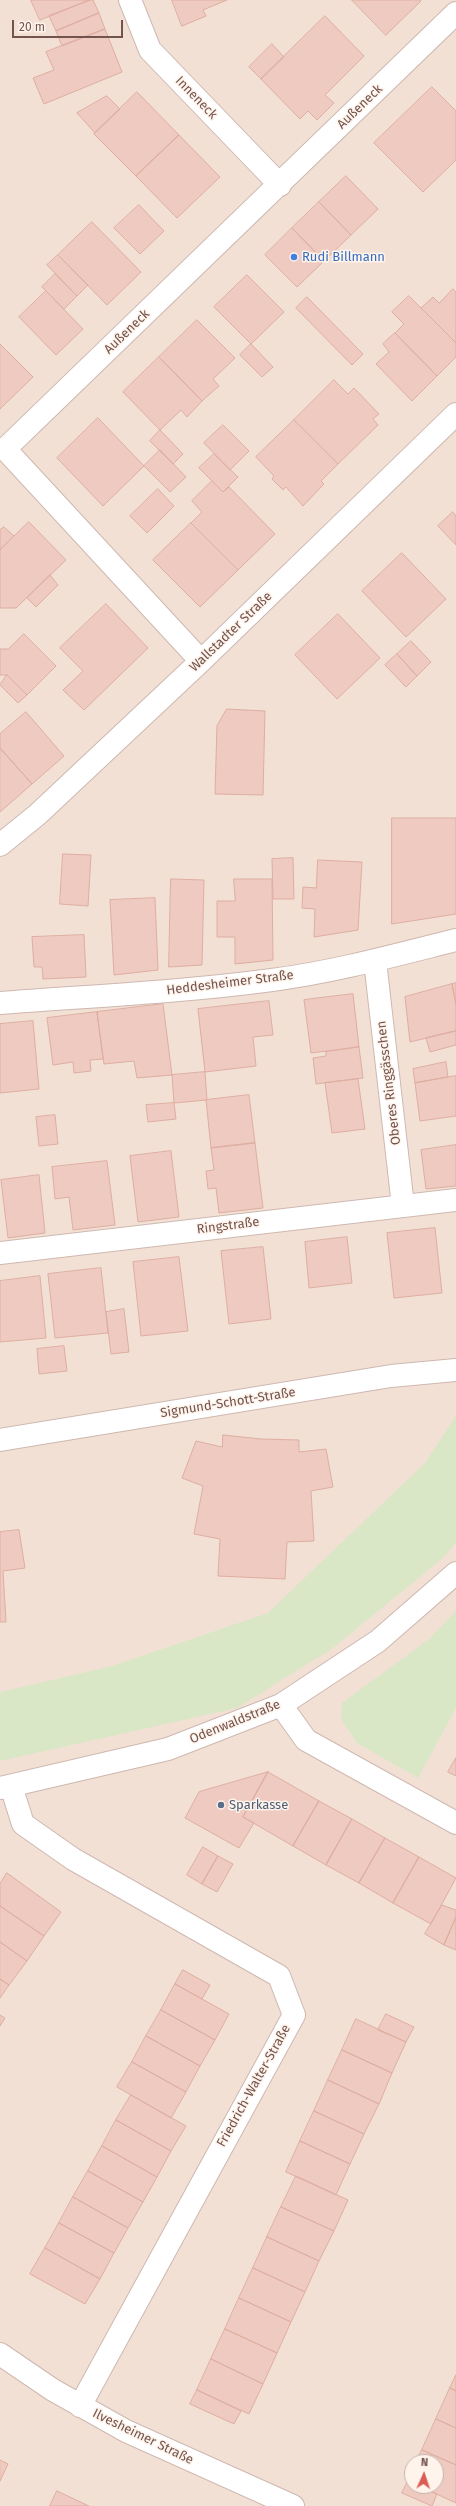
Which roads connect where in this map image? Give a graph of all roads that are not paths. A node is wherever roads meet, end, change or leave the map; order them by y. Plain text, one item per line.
1 (130, 0) edge
2 (456, 13) edge
3 (280, 185) junction
4 (456, 414) edge
5 (201, 661) junction
6 (0, 845) edge
7 (456, 940) edge
8 (375, 961) junction
9 (0, 1002) edge
10 (456, 1200) edge
11 (403, 1206) junction
12 (0, 1253) edge
13 (456, 1370) edge
14 (0, 1440) edge
15 (456, 1573) edge
16 (281, 1705) junction
17 (6, 1787) edge
18 (456, 1823) edge
19 (0, 2354) edge
20 (80, 2406) junction
21 (293, 2506) edge

1 - 3 street, Inneneck
2 - 3 street, Außeneck
3 - 5 street, Außeneck
4 - 5 street, Wallstadter Straße
5 - 6 street, Wallstadter Straße
7 - 8 street, Heddesheimer Straße
8 - 9 street, Heddesheimer Straße
8 - 11 street, Oberes Ringgässchen
10 - 11 street, Ringstraße
11 - 12 street, Ringstraße
13 - 14 street, Sigmund-Schott-Straße
15 - 16 street, Odenwaldstraße
16 - 17 street, Odenwaldstraße
16 - 18 street
17 - 20 street, Friedrich-Walter-Straße
19 - 20 street, Ilvesheimer Straße
20 - 21 street, Ilvesheimer Straße

